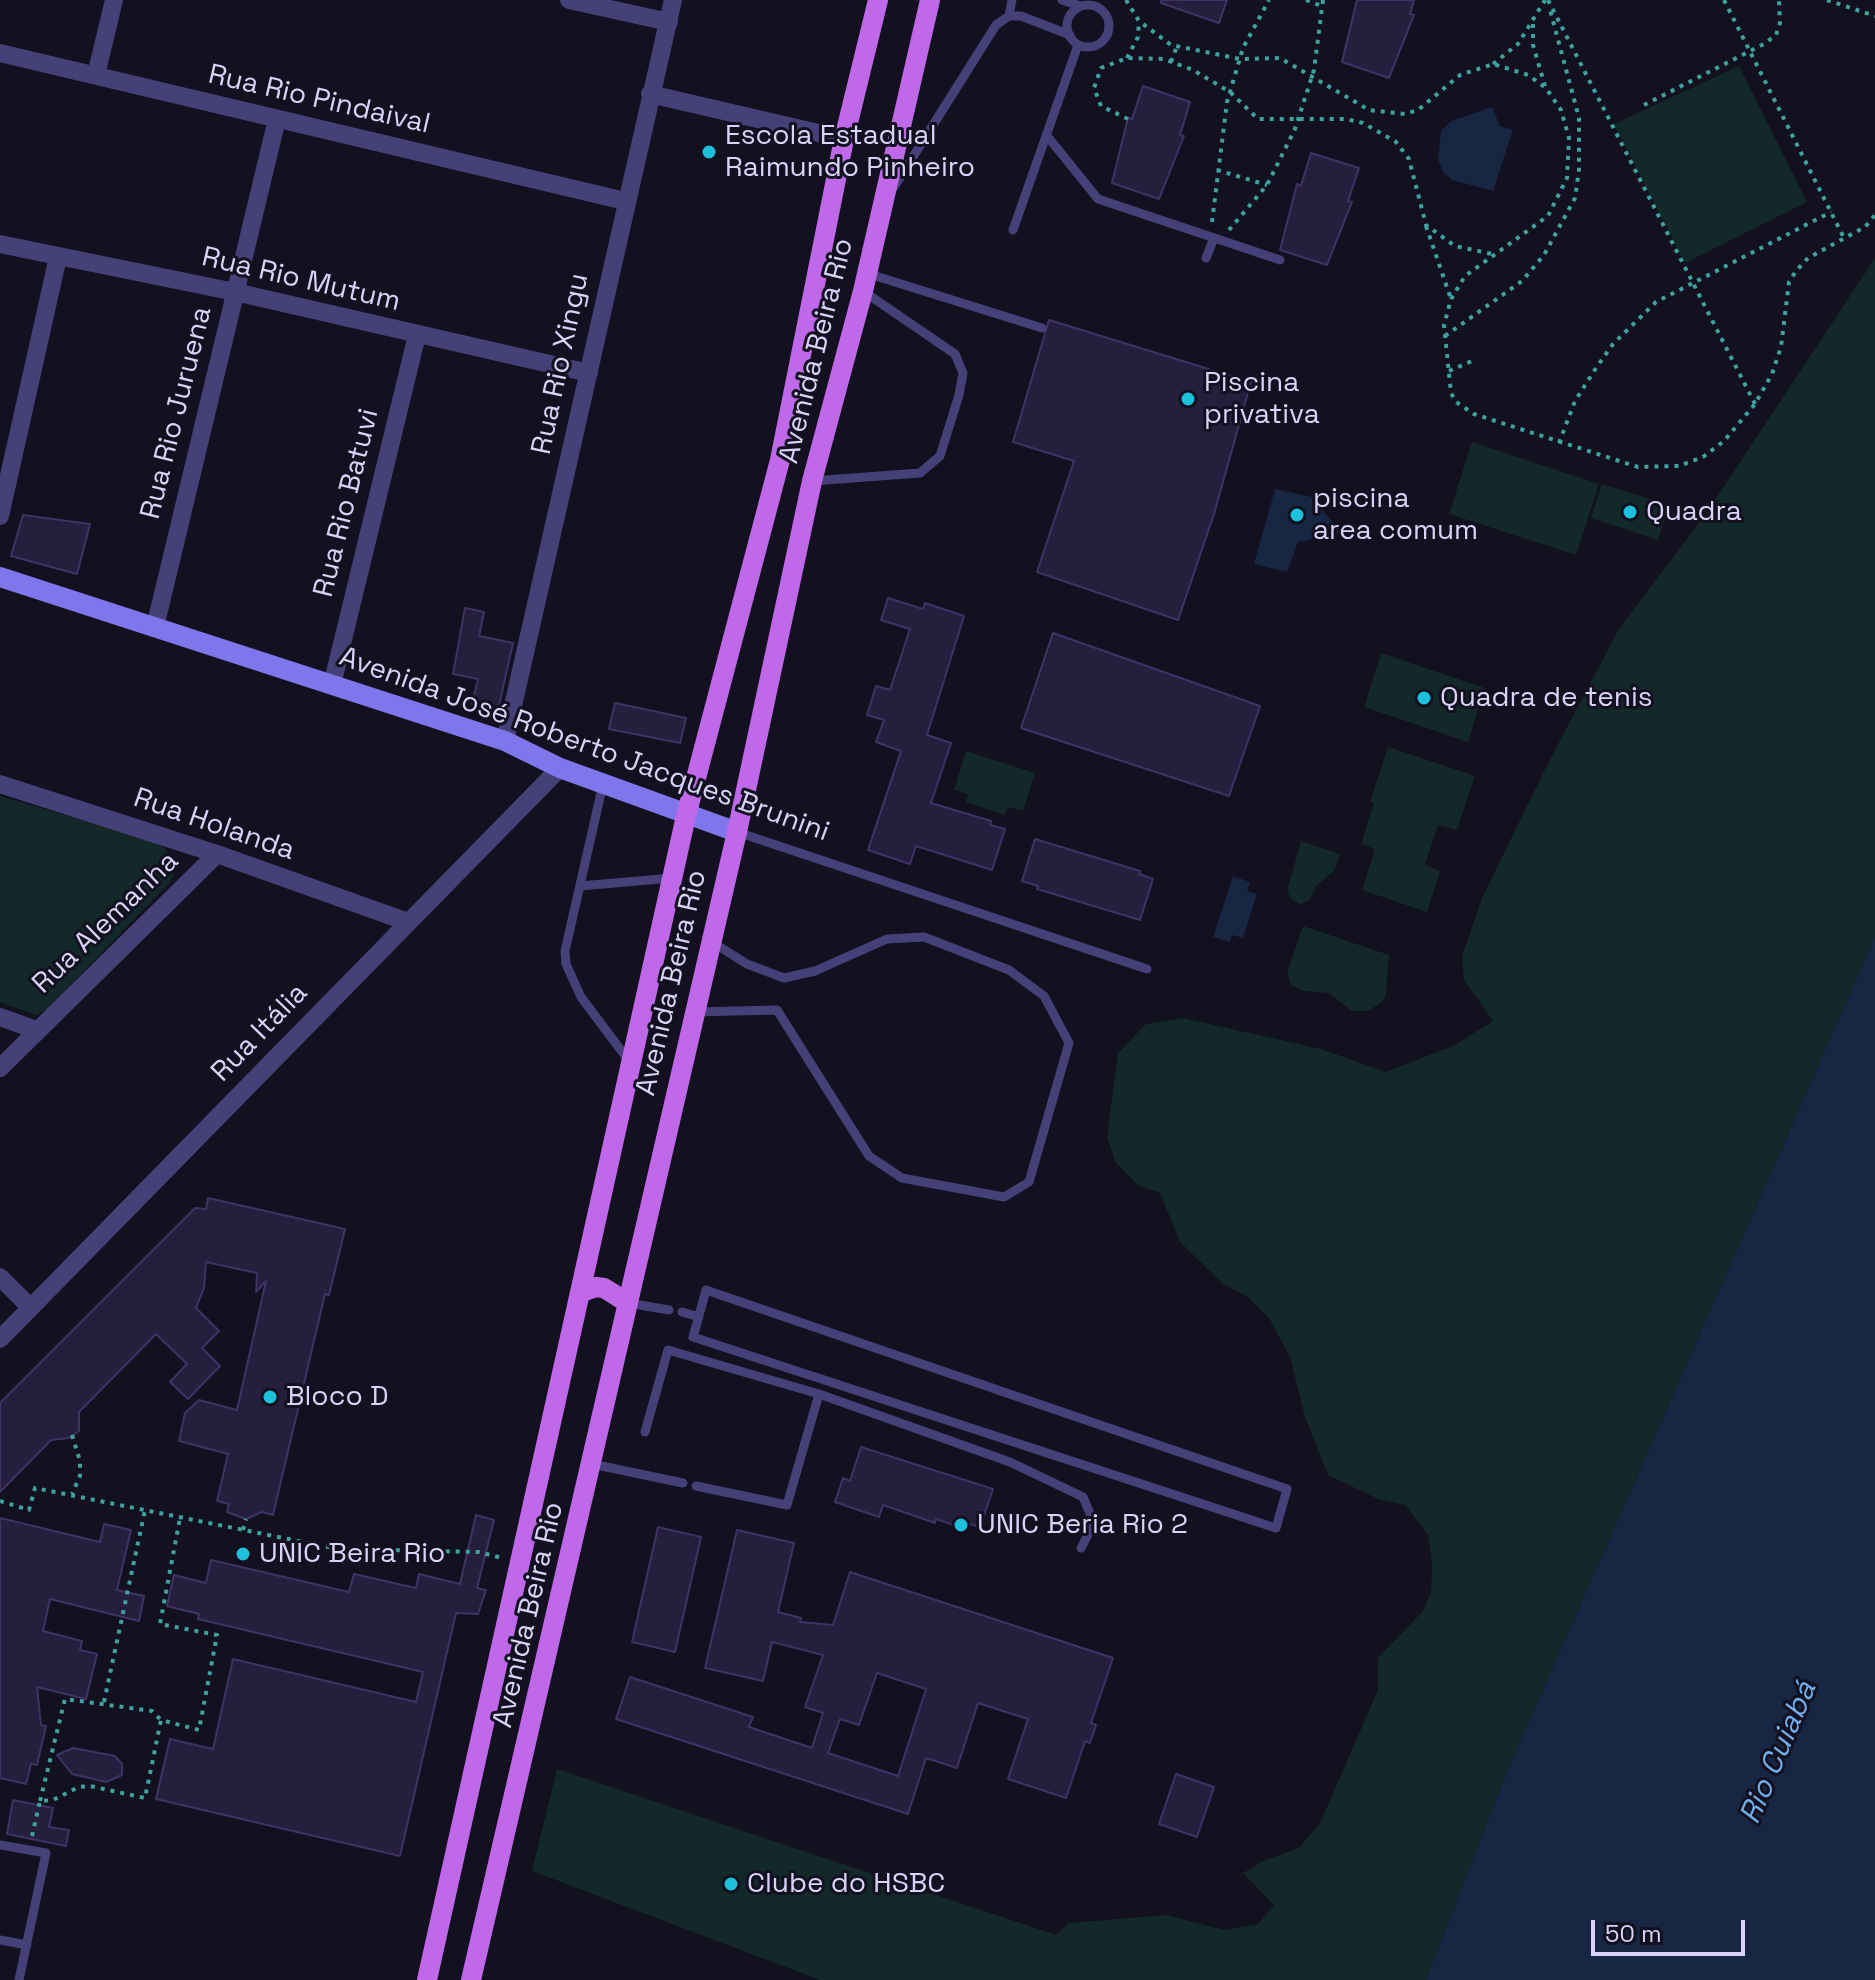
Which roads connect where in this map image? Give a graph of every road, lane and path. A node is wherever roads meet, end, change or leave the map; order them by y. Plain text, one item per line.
1 (114, 0) edge
2 (569, 0) edge
3 (673, 0) edge
4 (878, 0) edge
5 (930, 0) edge
6 (1012, 0) edge
7 (1062, 0) edge
8 (1126, 0) edge
9 (1269, 0) edge
10 (1306, 0) edge
11 (1547, 0) edge
12 (1724, 0) edge
13 (1779, 0) edge
14 (1827, 0) edge
15 (1094, 3) edge
16 (1323, 3) edge
17 (1080, 6) junction
18 (1009, 16) junction
19 (1875, 16) edge
20 (1139, 21) junction
21 (669, 22) junction
22 (1533, 23) junction
23 (1070, 35) junction
24 (1078, 45) junction
25 (1177, 46) junction
26 (1750, 52) junction
27 (0, 53) edge
28 (1127, 58) junction
29 (1240, 59) junction
30 (1171, 62) junction
31 (1493, 64) junction
32 (96, 75) junction
33 (1312, 76) junction
34 (1546, 88) junction
35 (1230, 92) junction
36 (650, 94) junction
37 (1644, 105) dead end
38 (277, 119) junction
39 (1128, 119) dead end
40 (1297, 120) junction
41 (1048, 137) junction
42 (844, 139) junction
43 (1217, 170) junction
44 (1267, 185) junction
45 (625, 201) junction
46 (883, 203) junction
47 (1831, 212) junction
48 (1875, 215) edge
49 (1426, 225) junction
50 (1013, 230) dead end
51 (1215, 238) junction
52 (1844, 238) junction
53 (0, 244) edge
54 (1493, 254) junction
55 (58, 257) junction
56 (1206, 258) dead end
57 (1280, 260) dead end
58 (864, 282) junction
59 (1693, 283) junction
60 (235, 292) junction
61 (1451, 299) junction
62 (1042, 328) dead end
63 (417, 335) junction
64 (1445, 336) junction
65 (1472, 361) dead end
66 (1449, 371) junction
67 (589, 373) junction
68 (1755, 404) junction
69 (1559, 443) junction
70 (780, 460) junction
71 (812, 481) junction
72 (0, 516) edge
73 (0, 577) edge
74 (155, 627) junction
75 (332, 685) junction
76 (505, 741) junction
77 (560, 768) junction
78 (0, 784) edge
79 (603, 784) junction
80 (686, 816) junction
81 (737, 832) junction
82 (217, 854) junction
83 (672, 878) junction
84 (580, 886) junction
85 (408, 922) junction
86 (711, 941) junction
87 (1147, 969) dead end
88 (694, 1012) junction
89 (0, 1017) edge
90 (36, 1030) junction
91 (631, 1064) junction
92 (0, 1068) edge
93 (0, 1277) edge
94 (580, 1293) junction
95 (628, 1303) junction
96 (30, 1307) junction
97 (669, 1310) dead end
98 (682, 1312) dead end
99 (699, 1317) junction
100 (0, 1339) edge
101 (819, 1394) junction
102 (645, 1432) dead end
103 (72, 1435) dead end
104 (592, 1464) junction
105 (683, 1483) dead end
106 (696, 1486) dead end
107 (71, 1494) junction
108 (0, 1501) edge
109 (145, 1510) junction
110 (180, 1517) junction
111 (246, 1519) dead end
112 (243, 1530) junction
113 (1081, 1548) dead end
114 (520, 1562) junction
115 (104, 1702) junction
116 (161, 1720) junction
117 (40, 1801) junction
118 (0, 1845) edge
119 (29, 1850) junction
120 (0, 1940) edge
121 (27, 1945) junction
122 (19, 1980) edge
123 (427, 1980) edge
124 (471, 1980) edge

1 - 32 street
2 - 21 street
3 - 21 street, Rua Rio Xingu
4 - 42 main road, Avenida Beira Rio
5 - 46 main road, Avenida Beira Rio
6 - 18 lane
7 - 17 lane
8 - 20 path
9 - 29 path
10 - 16 path
11 - 22 path
11 - 59 path
11 - 64 path
12 - 26 path
13 - 26 path
14 - 19 path
15 - 17 lane
15 - 24 lane
16 - 33 path
17 - 23 lane
18 - 23 lane
18 - 46 lane
20 - 25 path
20 - 28 path
21 - 36 street, Rua Rio Xingu
22 - 31 path
22 - 34 path
23 - 24 lane
24 - 41 lane
25 - 29 path
25 - 30 path
26 - 37 path
26 - 47 path
27 - 32 street, Rua Rio Pindaival
28 - 30 path
28 - 39 path
29 - 33 path
29 - 35 path
30 - 35 path
31 - 33 path
31 - 34 path
32 - 38 street, Rua Rio Pindaival
33 - 40 path
34 - 54 path
35 - 40 path
35 - 43 path
36 - 42 street
36 - 45 street, Rua Rio Xingu
38 - 45 street, Rua Rio Pindaival
38 - 60 street, Rua Rio Juruena
40 - 44 path
40 - 49 path
41 - 50 lane
41 - 51 lane
42 - 70 main road, Avenida Beira Rio
43 - 44 path
43 - 51 path
44 - 51 path
45 - 67 street, Rua Rio Xingu
46 - 58 main road, Avenida Beira Rio
47 - 52 path
47 - 59 path
48 - 52 path
49 - 54 path
49 - 61 path
51 - 56 lane
51 - 57 lane
52 - 68 path
53 - 55 street, Rua Rio Mutum
54 - 61 path
55 - 60 street, Rua Rio Mutum
55 - 72 street
58 - 62 lane
58 - 71 main road, Avenida Beira Rio
58 - 71 lane
59 - 68 path
59 - 69 path
60 - 63 street, Rua Rio Mutum
60 - 74 street, Rua Rio Juruena
61 - 64 path
63 - 67 street, Rua Rio Mutum
63 - 75 street, Rua Rio Batuvi
64 - 66 path
65 - 66 path
66 - 69 path
67 - 76 street, Rua Rio Xingu
68 - 69 path
70 - 71 main road
70 - 80 main road, Avenida Beira Rio
71 - 81 main road, Avenida Beira Rio
73 - 74 main road, Avenida José Roberto Jacques Brunini
74 - 75 main road, Avenida José Roberto Jacques Brunini
75 - 76 main road, Avenida José Roberto Jacques Brunini
76 - 77 main road, Avenida José Roberto Jacques Brunini
77 - 79 main road, Avenida José Roberto Jacques Brunini
77 - 85 street, Rua Itália
78 - 82 street, Rua Holanda
79 - 80 main road, Avenida José Roberto Jacques Brunini
79 - 84 lane
80 - 81 main road, Avenida José Roberto Jacques Brunini
80 - 83 main road, Avenida Beira Rio
81 - 86 main road, Avenida Beira Rio
81 - 87 lane, Avenida José Roberto Jacques Brunini
82 - 85 street, Rua Holanda
82 - 90 street, Rua Alemanha
83 - 84 lane
83 - 91 main road, Avenida Beira Rio
84 - 91 lane
85 - 96 street, Rua Itália
86 - 88 main road, Avenida Beira Rio
86 - 88 lane
88 - 95 main road, Avenida Beira Rio
89 - 90 street
90 - 92 street, Rua Alemanha
91 - 94 main road, Avenida Beira Rio
93 - 96 street
94 - 95 main road
94 - 114 main road, Avenida Beira Rio
95 - 97 lane
95 - 104 main road, Avenida Beira Rio
96 - 100 street, Rua Itália
98 - 99 lane
99 - 99 lane
101 - 102 lane
101 - 106 lane
101 - 113 lane
103 - 107 path
104 - 105 lane
104 - 124 main road, Avenida Beira Rio
107 - 108 path
107 - 109 path
109 - 110 path
109 - 115 path
110 - 112 path
110 - 116 path
111 - 112 path
112 - 114 path
114 - 123 main road, Avenida Beira Rio
115 - 116 path
115 - 117 path
116 - 117 path
117 - 119 path
118 - 119 lane
119 - 121 lane
120 - 121 lane
121 - 122 lane

